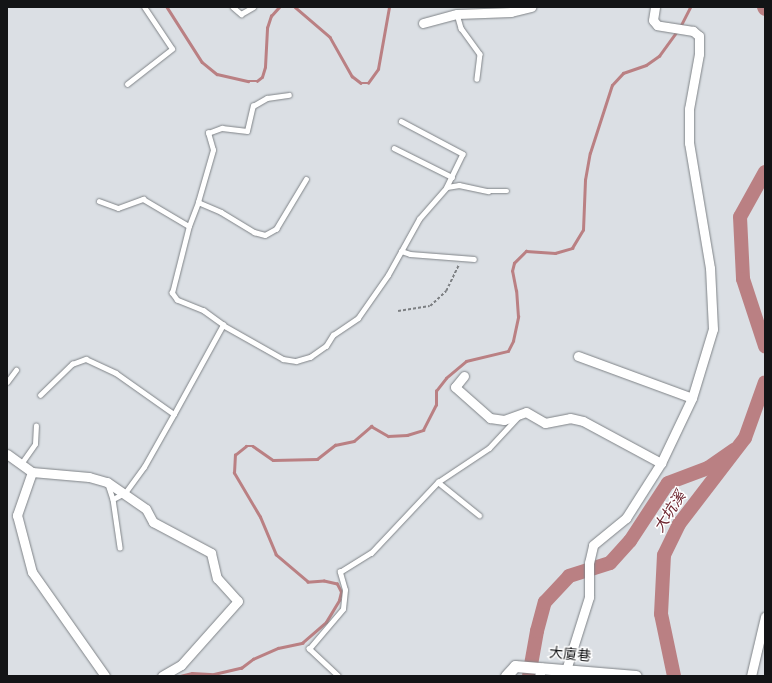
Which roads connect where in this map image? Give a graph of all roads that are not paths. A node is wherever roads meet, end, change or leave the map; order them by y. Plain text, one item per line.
1 (144, 7) edge
2 (233, 7) edge
3 (253, 7) edge
4 (531, 7) edge
5 (655, 7) edge
6 (457, 14) junction
7 (423, 23) dead end
8 (477, 79) dead end
9 (127, 84) dead end
10 (289, 95) dead end
11 (401, 121) dead end
12 (394, 148) dead end
13 (452, 177) junction
14 (306, 179) dead end
15 (447, 188) junction
16 (507, 191) dead end
17 (99, 201) dead end
18 (198, 202) junction
19 (189, 226) junction
20 (401, 251) junction
21 (474, 259) dead end
22 (223, 325) junction
23 (578, 356) dead end
24 (16, 370) dead end
25 (464, 376) dead end
26 (7, 382) edge
27 (40, 395) dead end
28 (692, 398) junction
29 (174, 414) junction
30 (517, 417) junction
31 (36, 426) dead end
32 (7, 454) edge
33 (661, 463) junction
34 (21, 464) junction
35 (32, 472) junction
36 (107, 482) junction
37 (438, 482) junction
38 (125, 493) junction
39 (113, 499) junction
40 (479, 515) dead end
41 (120, 547) dead end
42 (765, 617) edge
43 (566, 670) junction
44 (541, 671) edge
45 (105, 676) edge
46 (162, 676) edge
47 (338, 676) edge
48 (506, 676) edge
49 (636, 676) edge
50 (752, 676) edge

1 - 9 lane
2 - 3 lane
4 - 6 street
5 - 28 street
6 - 7 street
6 - 8 lane
10 - 18 lane
11 - 13 lane
12 - 13 lane
13 - 15 lane
14 - 18 lane
15 - 16 lane
15 - 20 lane
17 - 19 lane
18 - 19 lane
19 - 22 lane
20 - 21 lane
20 - 22 lane
22 - 29 lane
23 - 28 street
24 - 26 lane
25 - 30 street
27 - 29 lane
28 - 33 street
29 - 38 lane
30 - 33 street
30 - 37 lane
31 - 34 lane
32 - 34 street
33 - 43 street
34 - 35 street
35 - 36 street
35 - 45 street
36 - 38 street
36 - 39 lane
37 - 40 lane
37 - 47 lane
38 - 39 lane
38 - 46 street
39 - 41 lane
42 - 50 street
43 - 44 street, 大廈巷
43 - 49 street, 大廈巷
44 - 48 street, 大廈巷

